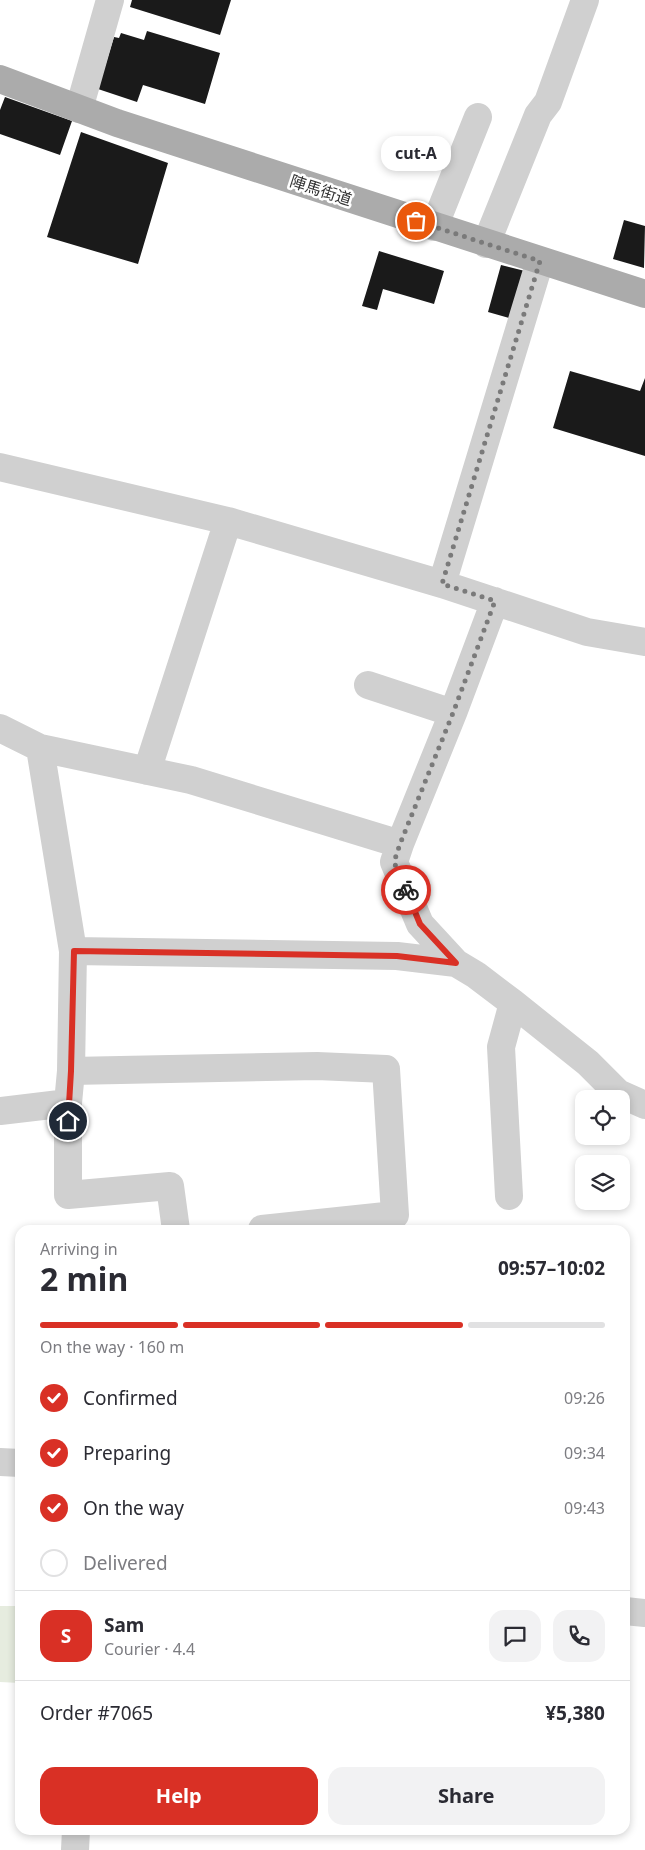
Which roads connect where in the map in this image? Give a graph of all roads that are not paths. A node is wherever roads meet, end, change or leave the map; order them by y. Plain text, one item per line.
1 (110, 0) edge
2 (585, 0) edge
3 (0, 79) edge
4 (79, 109) junction
5 (478, 117) dead end
6 (434, 227) junction
7 (486, 244) junction
8 (540, 261) junction
9 (645, 294) edge
10 (0, 467) edge
11 (228, 521) junction
12 (442, 584) junction
13 (495, 601) junction
14 (645, 642) edge
15 (368, 684) dead end
16 (453, 713) junction
17 (0, 728) edge
18 (40, 748) junction
19 (147, 771) junction
20 (400, 844) junction
21 (74, 951) junction
22 (456, 963) junction
23 (513, 1003) junction
24 (71, 1071) junction
25 (68, 1103) junction
26 (645, 1106) edge
27 (0, 1111) edge
28 (510, 1196) dead end
29 (175, 1225) edge
30 (306, 1225) edge
31 (0, 1462) edge
32 (15, 1463) edge
33 (630, 1612) edge
34 (645, 1613) edge
35 (76, 1835) edge
36 (75, 1850) edge

1 - 4 street
2 - 7 street
3 - 4 main road, 陣馬街道
4 - 6 main road, 陣馬街道
5 - 6 street
6 - 7 main road, 陣馬街道
7 - 8 main road, 陣馬街道
8 - 9 main road, 陣馬街道
8 - 12 street
10 - 11 street
11 - 12 street
11 - 19 street
12 - 13 street
13 - 14 street
13 - 16 street
15 - 16 street
16 - 20 street
17 - 18 street
18 - 19 street
18 - 21 street
19 - 20 street
20 - 22 street
21 - 22 street
21 - 24 street
22 - 23 street
23 - 26 street
23 - 28 street
24 - 25 street
24 - 30 street
25 - 27 street
25 - 29 street
31 - 32 street
33 - 34 street
35 - 36 street

